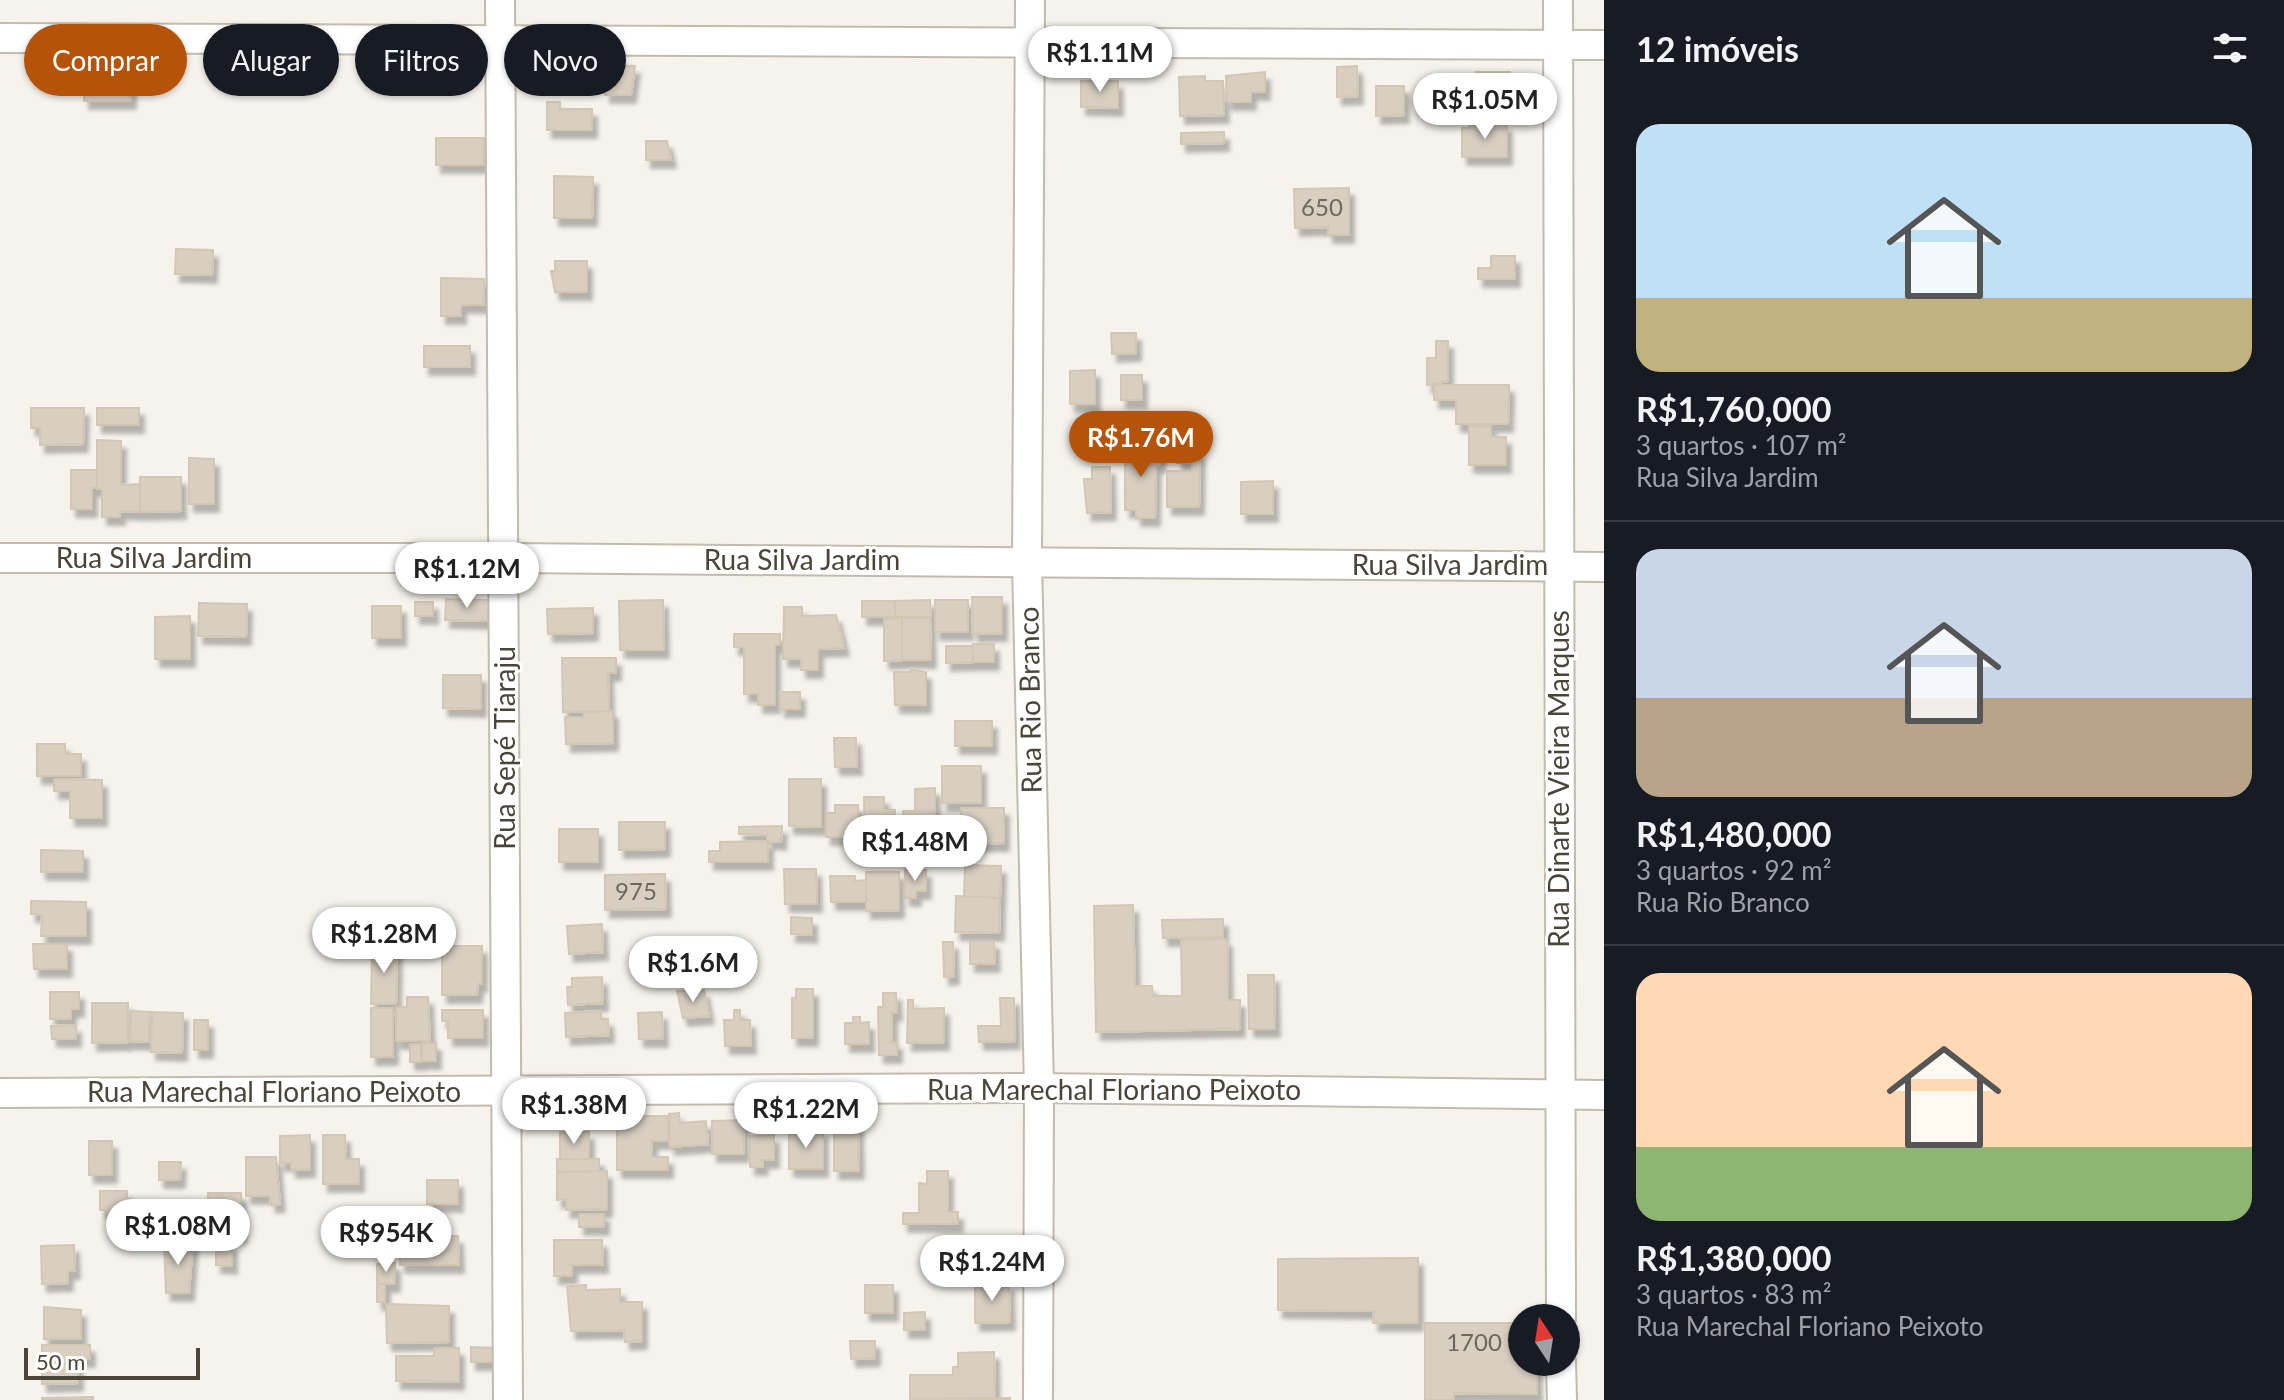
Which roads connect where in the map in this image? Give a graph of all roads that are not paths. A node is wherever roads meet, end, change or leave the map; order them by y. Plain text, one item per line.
1 (500, 0) edge
2 (1030, 0) edge
3 (1558, 0) edge
4 (0, 38) edge
5 (500, 40) junction
6 (1030, 42) junction
7 (1559, 45) junction
8 (1604, 45) edge
9 (0, 558) edge
10 (504, 558) junction
11 (1027, 561) junction
12 (1558, 566) junction
13 (1604, 567) edge
14 (1039, 1088) junction
15 (507, 1091) junction
16 (0, 1093) edge
17 (1560, 1095) junction
18 (1604, 1095) edge
19 (1561, 1304) edge
20 (1561, 1376) edge
21 (508, 1400) edge
22 (1038, 1400) edge
23 (1562, 1400) edge

1 - 5 street, Rua Sepé Tiaraju
2 - 6 street, Rua Rio Branco
3 - 7 street, Rua Dinarte Vieira Marques
4 - 5 street
5 - 6 street
5 - 10 street, Rua Sepé Tiaraju
6 - 7 street
6 - 11 street, Rua Rio Branco
7 - 8 street
7 - 12 street, Rua Dinarte Vieira Marques
9 - 10 street, Rua Silva Jardim
10 - 11 street, Rua Silva Jardim
10 - 15 street, Rua Sepé Tiaraju
11 - 12 street, Rua Silva Jardim
11 - 14 street, Rua Rio Branco
12 - 13 street, Rua Silva Jardim
12 - 17 street, Rua Dinarte Vieira Marques
14 - 15 street, Rua Marechal Floriano Peixoto
14 - 17 street, Rua Marechal Floriano Peixoto
14 - 22 street, Rua Rio Branco
15 - 16 street, Rua Marechal Floriano Peixoto
15 - 21 street, Rua Sepé Tiaraju
17 - 18 street, Rua Marechal Floriano Peixoto
17 - 19 street, Rua Dinarte Vieira Marques
20 - 23 street

